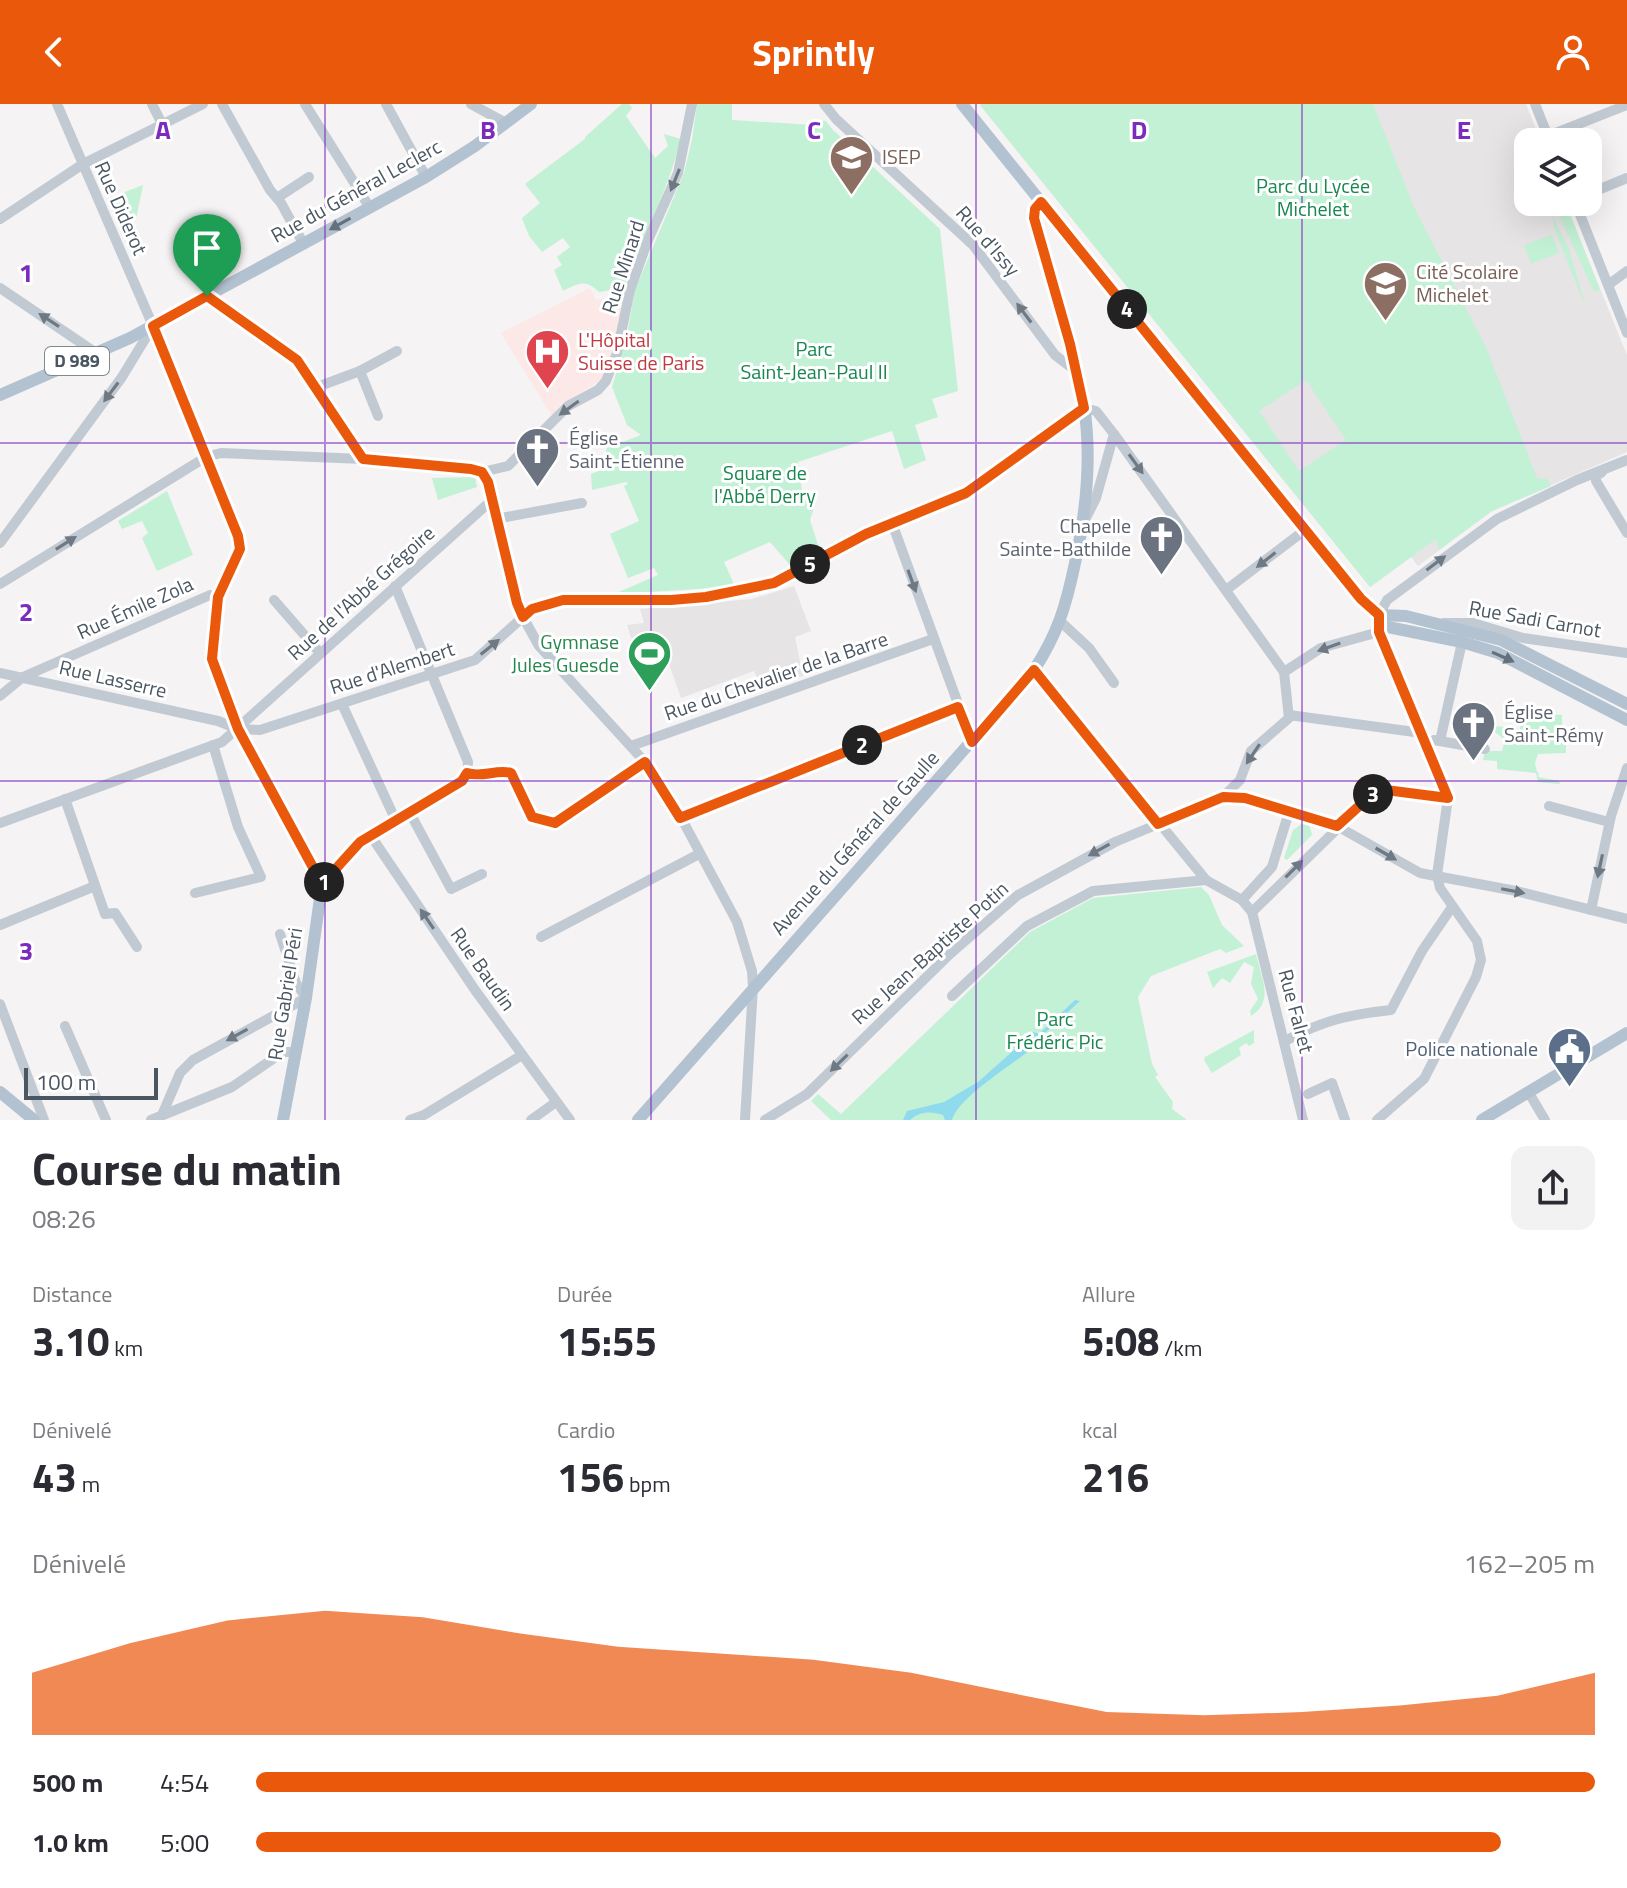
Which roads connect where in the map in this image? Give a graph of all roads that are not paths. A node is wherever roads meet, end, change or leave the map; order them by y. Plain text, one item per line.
1 (57, 104) edge
2 (152, 104) edge
3 (203, 104) edge
4 (222, 104) edge
5 (305, 104) edge
6 (386, 104) edge
7 (471, 104) edge
8 (531, 104) edge
9 (692, 104) edge
10 (824, 104) edge
11 (962, 104) edge
12 (1535, 104) edge
13 (1627, 105) edge
14 (506, 123) junction
15 (162, 124) junction
16 (1545, 128) edge
17 (1574, 128) edge
18 (83, 164) junction
19 (309, 177) dead end
20 (426, 177) junction
21 (1627, 178) edge
22 (1602, 188) edge
23 (277, 198) junction
24 (1041, 202) junction
25 (370, 208) junction
26 (1581, 216) edge
27 (0, 219) edge
28 (303, 243) junction
29 (1627, 271) edge
30 (1608, 285) junction
31 (0, 288) edge
32 (207, 296) junction
33 (153, 326) junction
34 (1627, 333) edge
35 (397, 351) dead end
36 (96, 353) junction
37 (360, 371) junction
38 (1076, 371) junction
39 (317, 387) junction
40 (0, 395) edge
41 (1084, 408) junction
42 (378, 416) dead end
43 (1114, 434) junction
44 (206, 457) junction
45 (363, 459) junction
46 (1627, 460) edge
47 (1603, 470) junction
48 (482, 472) junction
49 (492, 500) junction
50 (582, 503) dead end
51 (496, 519) junction
52 (1085, 519) junction
53 (892, 523) junction
54 (1305, 530) junction
55 (1627, 533) edge
56 (0, 543) edge
57 (0, 584) edge
58 (395, 586) junction
59 (1226, 590) junction
60 (218, 597) junction
61 (274, 600) dead end
62 (1379, 615) junction
63 (523, 617) junction
64 (1061, 622) junction
65 (1436, 624) junction
66 (1379, 632) junction
67 (933, 639) junction
68 (1462, 642) junction
69 (320, 653) junction
70 (1627, 653) edge
71 (1034, 670) junction
72 (430, 671) junction
73 (1284, 672) junction
74 (0, 673) edge
75 (23, 677) junction
76 (1114, 683) dead end
77 (0, 696) edge
78 (342, 704) junction
79 (1627, 704) edge
80 (958, 707) junction
81 (1289, 715) junction
82 (1627, 720) edge
83 (238, 729) junction
84 (260, 730) joint
85 (1423, 736) junction
86 (1440, 741) junction
87 (972, 742) junction
88 (218, 743) junction
89 (631, 746) junction
90 (1485, 749) dead end
91 (645, 762) junction
92 (1627, 768) edge
93 (467, 773) junction
94 (1223, 797) junction
95 (1448, 798) junction
96 (65, 799) junction
97 (1549, 806) dead end
98 (1289, 812) junction
99 (410, 813) junction
100 (680, 818) junction
101 (396, 821) junction
102 (1609, 822) junction
103 (0, 823) edge
104 (1158, 824) junction
105 (1337, 826) junction
106 (371, 836) junction
107 (699, 854) junction
108 (482, 874) dead end
109 (1437, 875) junction
110 (1206, 880) junction
111 (322, 884) junction
112 (95, 886) junction
113 (195, 893) dead end
114 (1242, 900) junction
115 (1452, 907) junction
116 (1591, 910) junction
117 (1252, 912) junction
118 (1627, 919) edge
119 (0, 925) edge
120 (280, 934) dead end
121 (541, 937) dead end
122 (137, 947) dead end
123 (753, 987) junction
124 (952, 996) dead end
125 (306, 998) junction
126 (0, 1004) edge
127 (65, 1026) dead end
128 (1627, 1033) edge
129 (1285, 1041) junction
130 (296, 1052) junction
131 (522, 1055) junction
132 (0, 1092) edge
133 (1529, 1093) junction
134 (1308, 1094) dead end
135 (0, 1101) edge
136 (556, 1102) junction
137 (30, 1115) edge
138 (162, 1115) junction
139 (44, 1120) edge
140 (106, 1120) edge
141 (151, 1120) edge
142 (283, 1120) edge
143 (410, 1120) edge
144 (531, 1120) edge
145 (570, 1120) edge
146 (638, 1120) edge
147 (745, 1120) edge
148 (765, 1120) edge
149 (1303, 1120) edge
150 (1345, 1120) edge
151 (1377, 1120) edge
152 (1482, 1120) edge
153 (1545, 1120) edge

1 - 18 street, Rue Diderot
2 - 15 street
3 - 15 street
4 - 23 street
5 - 25 street
6 - 20 street
7 - 14 street
8 - 14 main road, Rue du Général Leclerc / D 989
9 -> 48 street, Rue Minard
38 -> 10 street, Rue d'Issy
11 - 24 main road
12 - 16 street
13 - 17 street
14 - 20 main road, Rue du Général Leclerc / D 989
15 - 18 street
18 - 27 street
18 - 33 street, Rue Diderot
19 - 23 street
20 - 25 main road, Rue du Général Leclerc / D 989
21 - 22 street
23 - 28 street
24 - 38 main road, Avenue du Général de Gaulle
24 - 54 main road
25 -> 28 main road, Rue du Général Leclerc / D 989
26 - 30 street
28 - 32 main road, Rue du Général Leclerc / D 989
29 - 30 street
30 - 34 street
36 -> 31 street
32 - 33 main road, Rue du Général Leclerc / D 989
32 - 39 street
33 - 36 main road, D 989
33 - 44 main road
33 -> 56 street
35 - 37 street
36 - 40 main road, D 989
37 - 39 street
37 - 42 street
38 - 41 main road, Avenue du Général de Gaulle
39 - 45 street
41 - 43 street
41 - 52 main road, Avenue du Général de Gaulle
41 - 53 street, Rue d'Alembert
43 - 52 street
43 -> 59 street
44 - 45 street
57 -> 44 street
44 - 60 main road
45 - 48 street
46 - 47 street
47 - 55 street
62 -> 47 street
48 - 49 street
49 - 51 street
49 - 58 street, Rue de l'Abbé Grégoire
50 - 51 street
51 - 63 street
52 - 64 main road, Avenue du Général de Gaulle
53 - 63 street, Rue d'Alembert
53 -> 67 street
54 -> 59 street
54 - 62 main road
58 - 69 street, Rue de l'Abbé Grégoire
58 - 72 street
59 - 73 street
60 - 75 street, Rue Émile Zola
60 - 83 main road
61 - 69 street
62 - 65 main road
62 - 66 street
62 - 68 main road
72 -> 63 street, Rue d'Alembert
63 - 89 street
64 - 71 main road, Avenue du Général de Gaulle
64 - 76 street
65 - 70 street, Rue Sadi Carnot
65 - 79 main road
66 -> 73 street
66 - 85 street
67 - 80 street
67 - 89 street, Rue du Chevalier de la Barre
68 -> 82 main road
68 - 86 street
69 - 83 street, Rue de l'Abbé Grégoire
71 - 87 main road, Avenue du Général de Gaulle
71 - 104 street
72 - 78 street, Rue d'Alembert
72 - 93 street
73 - 81 street
74 - 75 street, Rue Lasserre
75 - 77 street, Rue Émile Zola
75 - 83 street, Rue Lasserre
78 - 84 street, Rue d'Alembert
78 - 101 street
80 - 87 street
80 - 100 street
81 - 85 street
81 -> 94 street
83 - 84 street, Rue Lasserre
83 - 88 street, Rue de l'Abbé Grégoire
83 - 111 main road
85 - 86 street
85 - 95 street
86 - 90 street
87 - 123 main road, Avenue du Général de Gaulle
88 - 96 street, Rue de l'Abbé Grégoire
88 - 113 street
89 - 91 street
91 - 93 street
91 - 100 street
92 - 102 street
93 - 99 street
94 - 98 street
94 - 104 street, Rue Jean-Baptiste Potin
95 - 105 street
95 - 109 street
96 - 103 street, Rue de l'Abbé Grégoire
96 - 112 street
97 - 102 street
98 - 105 street
98 - 114 street
99 - 101 street
99 - 108 street
100 - 107 street
101 - 106 street
102 -> 116 street
104 - 110 street
104 -> 148 street, Rue Jean-Baptiste Potin
105 -> 109 street
117 -> 105 street
106 - 111 street
131 -> 106 street, Rue Baudin
107 - 121 street
107 - 123 street
109 - 115 street
109 -> 116 street
110 - 114 street
110 - 124 street
111 - 125 main road, Rue Gabriel Péri
112 - 119 street
112 - 122 street
114 - 117 street
115 - 129 street
115 - 151 street
116 - 118 street
117 - 129 street, Rue Falret
120 - 125 street
123 - 146 main road, Avenue du Général de Gaulle
123 - 147 street
125 - 130 main road, Rue Gabriel Péri
125 -> 138 street
126 - 137 street
127 - 140 street
128 - 133 main road
129 - 149 street, Rue Falret
130 - 138 street
130 - 142 main road, Rue Gabriel Péri
131 - 136 street, Rue Baudin
131 - 143 street
132 - 137 main road
133 - 152 main road
133 - 153 street
134 - 150 street
135 - 137 main road
136 - 144 street
136 - 145 street, Rue Baudin
137 - 139 street
138 - 141 street

